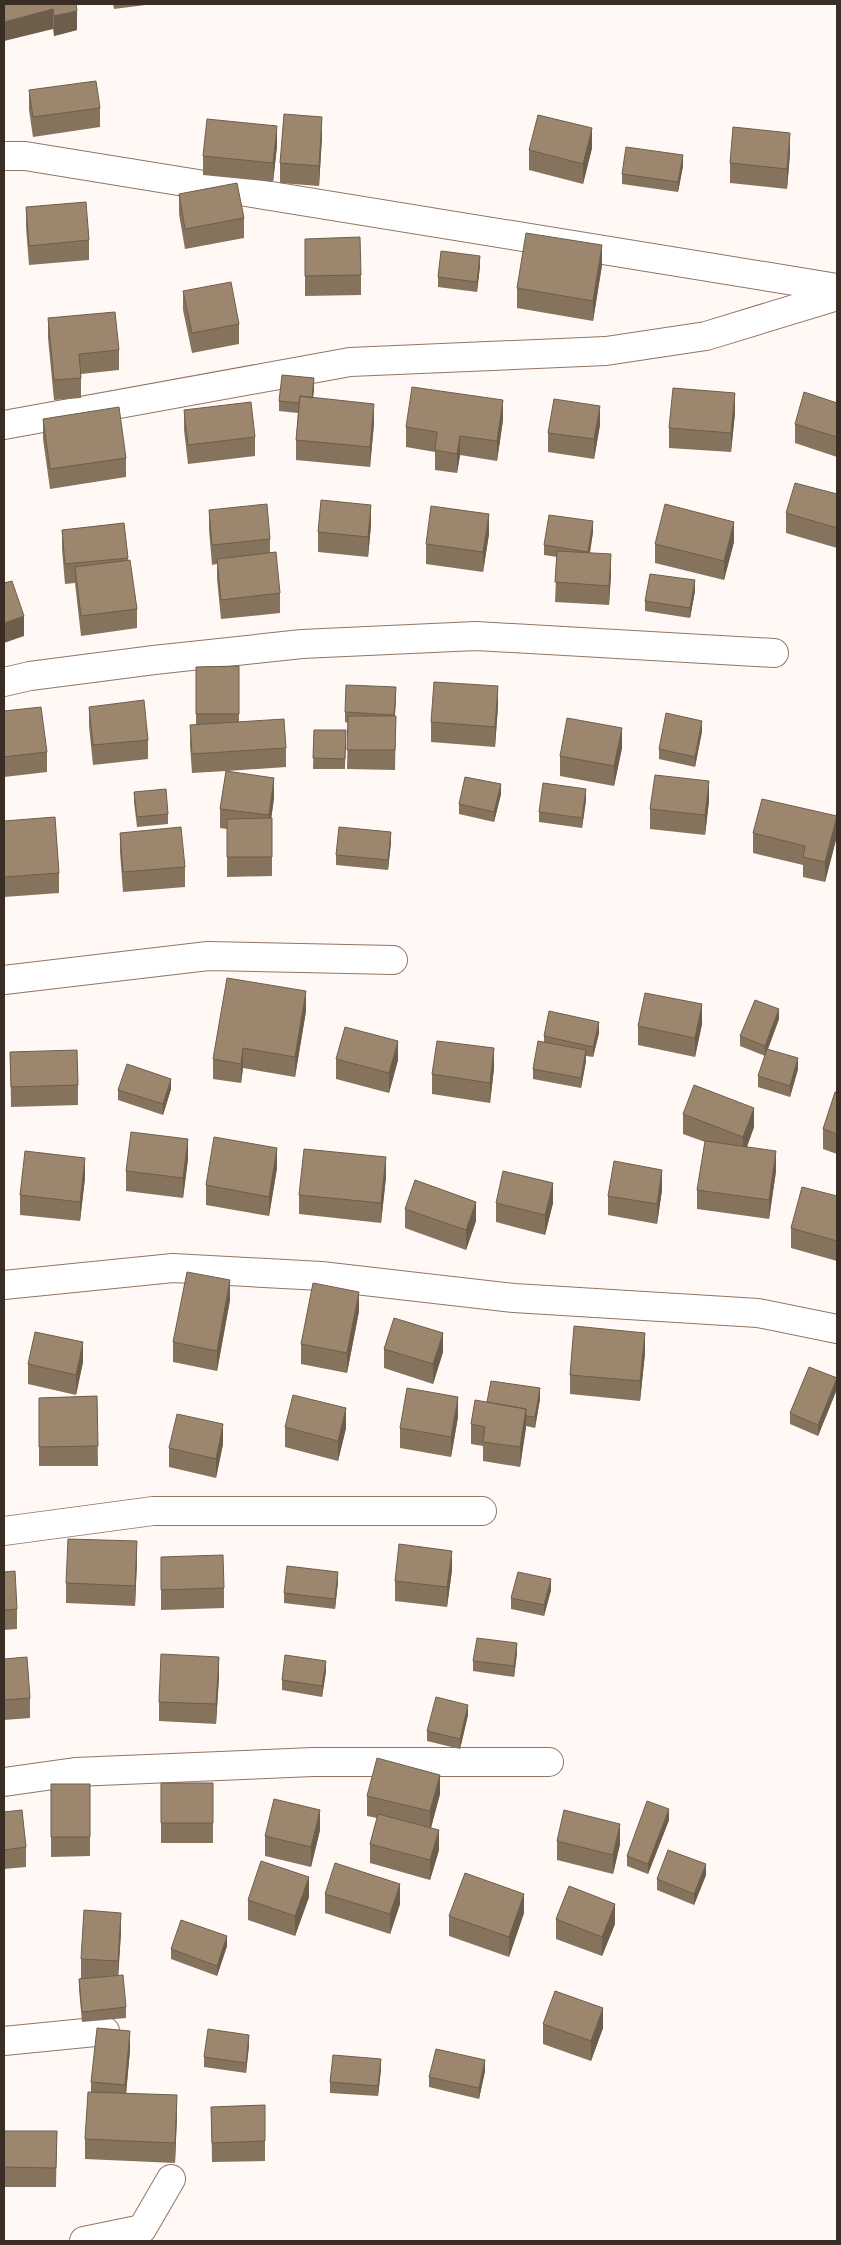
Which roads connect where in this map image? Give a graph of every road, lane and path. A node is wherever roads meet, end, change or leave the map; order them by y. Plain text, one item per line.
1 (4, 156) edge
2 (837, 288) edge
3 (837, 296) edge
4 (4, 425) edge
5 (774, 653) dead end
6 (4, 682) edge
7 (393, 960) dead end
8 (4, 980) edge
9 (4, 1285) edge
10 (837, 1329) edge
11 (482, 1511) dead end
12 (4, 1532) edge
13 (549, 1762) dead end
14 (4, 1782) edge
15 (105, 2031) edge
16 (4, 2041) edge
17 (171, 2179) dead end
18 (84, 2241) edge

1 - 2 street
3 - 4 street
5 - 6 street
7 - 8 street
9 - 10 street
11 - 12 street
13 - 14 street
15 - 16 street
17 - 18 street

